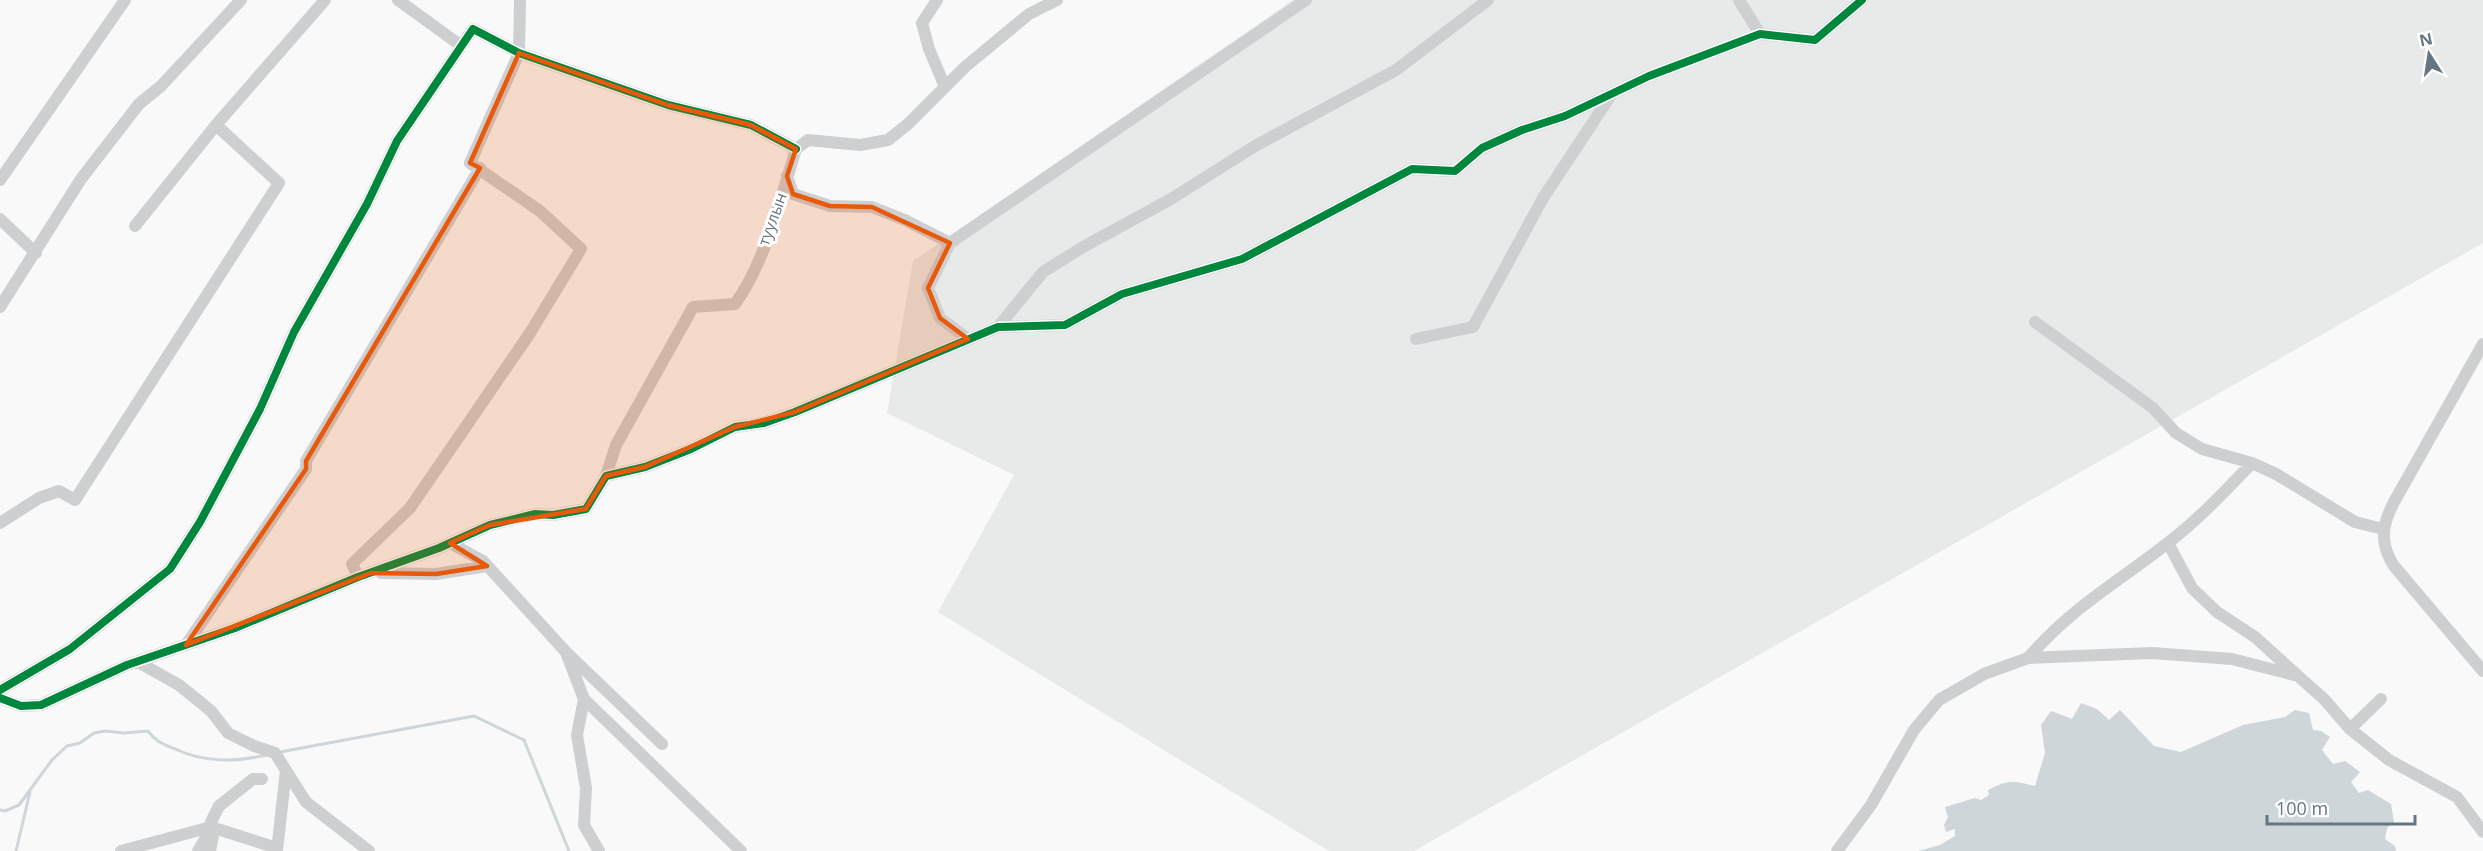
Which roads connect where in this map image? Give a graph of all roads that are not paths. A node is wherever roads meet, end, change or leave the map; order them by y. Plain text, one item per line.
1 (125, 0) edge
2 (241, 0) edge
3 (325, 0) edge
4 (520, 0) edge
5 (938, 0) edge
6 (1057, 0) edge
7 (1306, 0) edge
8 (1488, 0) edge
9 (1739, 0) edge
10 (1862, 0) edge
11 (404, 2) edge
12 (1760, 34) junction
13 (460, 45) junction
14 (519, 53) junction
15 (945, 87) junction
16 (1613, 93) junction
17 (216, 125) junction
18 (795, 149) junction
19 (480, 168) junction
20 (787, 176) junction
21 (0, 180) edge
22 (0, 219) edge
23 (135, 226) dead end
24 (950, 243) junction
25 (36, 253) junction
26 (0, 307) edge
27 (2035, 322) dead end
28 (998, 327) junction
29 (968, 339) junction
30 (1416, 339) dead end
31 (2483, 344) edge
32 (2252, 463) junction
33 (606, 477) junction
34 (0, 522) edge
35 (2383, 529) junction
36 (450, 543) junction
37 (2168, 543) junction
38 (488, 566) junction
39 (371, 573) junction
40 (358, 577) junction
41 (186, 645) junction
42 (566, 652) junction
43 (2028, 658) junction
44 (138, 662) junction
45 (2483, 671) edge
46 (2298, 676) junction
47 (0, 690) edge
48 (0, 698) edge
49 (584, 699) junction
50 (2382, 699) dead end
51 (2350, 729) junction
52 (662, 744) dead end
53 (286, 770) junction
54 (262, 779) dead end
55 (211, 827) junction
56 (2483, 832) edge
57 (277, 850) edge
58 (121, 851) edge
59 (198, 851) edge
60 (210, 851) edge
61 (369, 851) edge
62 (599, 851) edge
63 (741, 851) edge
64 (1837, 851) edge

1 - 21 street
2 - 25 street
3 - 17 street
4 - 14 street
5 - 15 street
6 - 15 street
7 - 24 street
8 - 28 street
9 - 12 street
10 - 12 street
11 - 13 street
12 - 16 street
13 - 14 street
13 - 47 street
14 - 18 street
14 - 19 street
15 - 18 street
16 - 28 street
16 - 30 street
17 - 23 street
17 - 34 street
18 - 20 street, туулын
19 - 40 street
19 - 41 street
20 - 24 street
20 - 33 street, туулын
22 - 25 street
24 - 29 street
25 - 26 street
27 - 32 street
28 - 29 street
29 - 33 street
31 - 35 street
32 - 35 street
32 - 37 street
33 - 36 street
35 - 45 street
36 - 38 street
36 - 39 street
37 - 43 street
37 - 46 street
38 - 39 street
38 - 42 street
39 - 40 street
40 - 41 street
41 - 44 street
42 - 49 street
42 - 52 street
43 - 46 street
43 - 64 street
44 - 48 street
44 - 53 street
46 - 51 street
49 - 62 street
49 - 63 street
50 - 51 street
51 - 56 street
53 - 57 street
53 - 61 street
54 - 55 street
55 - 57 street
55 - 58 street
55 - 59 street
55 - 60 street

